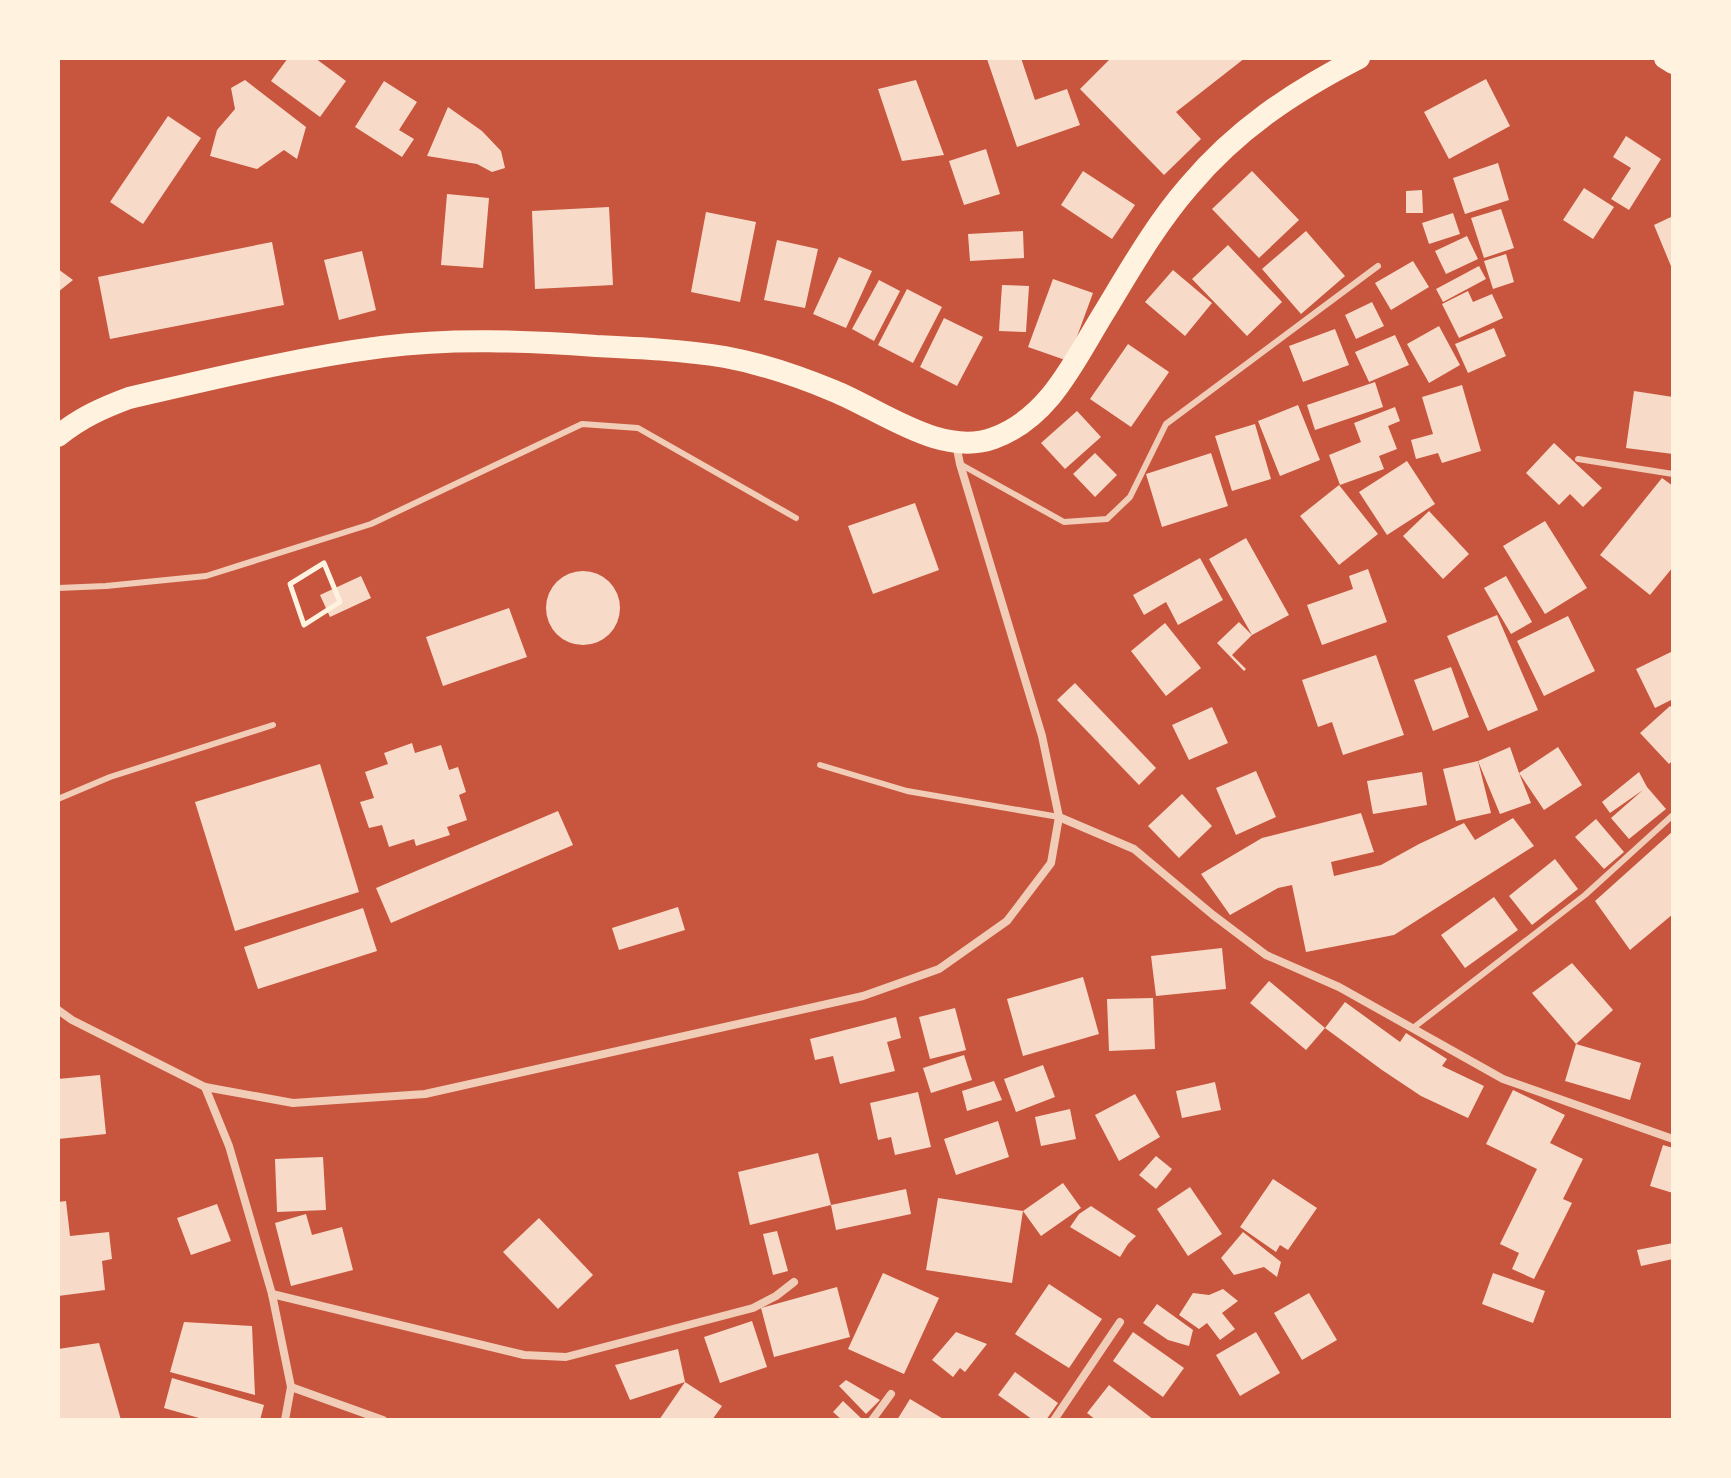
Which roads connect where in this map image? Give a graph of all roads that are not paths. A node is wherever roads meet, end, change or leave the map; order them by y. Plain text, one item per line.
1 (1359, 58) edge
2 (1665, 58) edge
3 (1673, 63) edge
4 (1378, 266) dead end
5 (58, 436) edge
6 (958, 453) junction
7 (1578, 459) dead end
8 (1673, 474) edge
9 (796, 518) dead end
10 (58, 588) edge
11 (273, 725) dead end
12 (820, 765) dead end
13 (58, 799) edge
14 (1673, 815) edge
15 (1059, 817) junction
16 (58, 1010) edge
17 (1413, 1028) junction
18 (205, 1087) junction
19 (1673, 1139) edge
20 (794, 1282) dead end
21 (272, 1294) junction
22 (1120, 1322) dead end
23 (291, 1387) junction
24 (891, 1394) dead end
25 (285, 1420) edge
26 (383, 1420) edge
27 (872, 1420) edge
28 (1054, 1420) edge

1 - 6 highway
2 - 3 highway
4 - 6 lane
5 - 6 highway
6 - 15 street
7 - 8 lane
9 - 10 lane
11 - 13 lane
12 - 15 lane
14 - 17 lane
15 - 17 street
15 - 18 street
16 - 18 street
17 - 19 street
18 - 21 street
20 - 21 street
21 - 23 street
22 - 28 street
23 - 25 street
23 - 26 street
24 - 27 street

